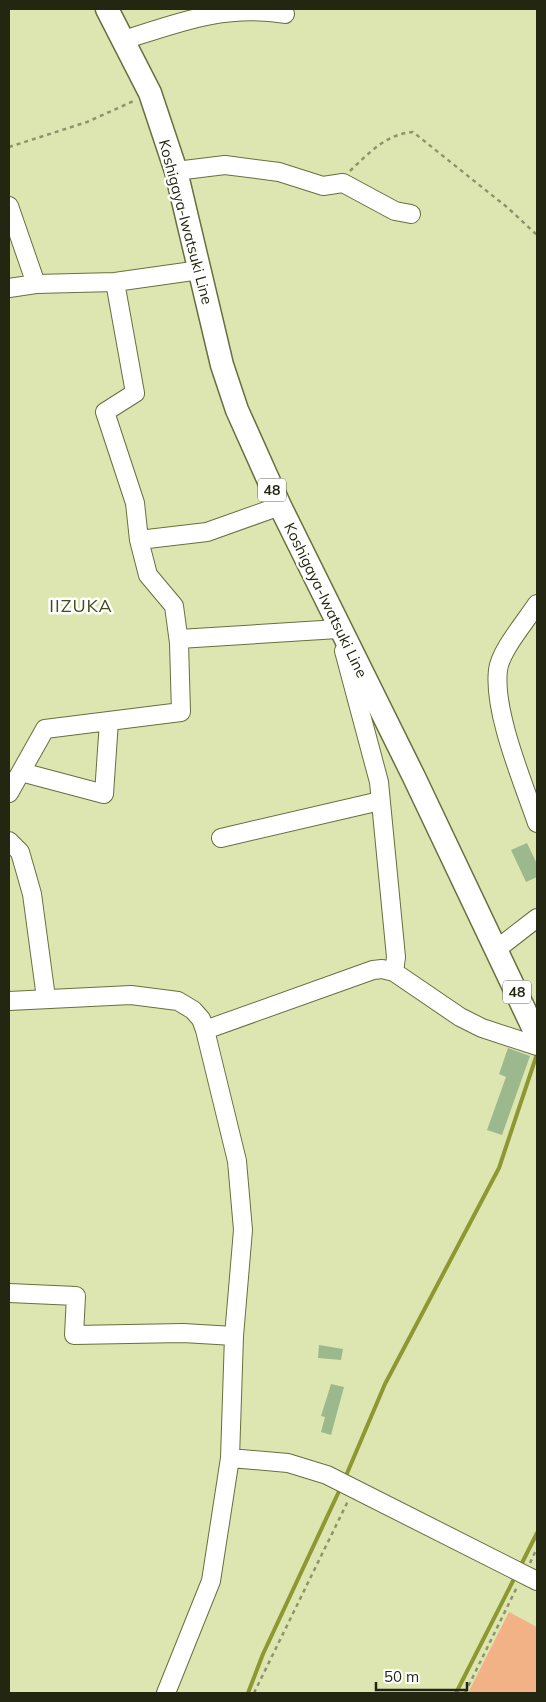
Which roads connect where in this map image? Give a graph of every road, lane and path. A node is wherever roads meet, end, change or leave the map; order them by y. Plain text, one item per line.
1 (107, 9) edge
2 (229, 11) edge
3 (201, 13) edge
4 (285, 14) dead end
5 (124, 40) junction
6 (150, 94) junction
7 (9, 147) edge
8 (176, 171) junction
9 (337, 184) junction
10 (9, 206) edge
11 (411, 214) dead end
12 (537, 235) edge
13 (200, 270) junction
14 (114, 282) junction
15 (36, 284) junction
16 (9, 288) edge
17 (280, 506) junction
18 (139, 540) junction
19 (537, 604) edge
20 (337, 625) junction
21 (179, 639) junction
22 (109, 721) junction
23 (20, 772) junction
24 (9, 793) edge
25 (380, 801) junction
26 (537, 823) edge
27 (221, 838) dead end
28 (9, 841) edge
29 (537, 918) edge
30 (497, 949) junction
31 (394, 972) junction
32 (46, 998) junction
33 (9, 1001) edge
34 (205, 1030) junction
35 (537, 1036) edge
36 (537, 1046) edge
37 (9, 1293) edge
38 (234, 1336) junction
39 (230, 1458) junction
40 (354, 1489) junction
41 (530, 1578) edge
42 (166, 1693) edge
43 (254, 1693) edge
44 (465, 1693) edge

1 - 5 main road, Koshigaya-Iwatsuki Line / 48
2 - 3 street
2 - 4 street
3 - 5 street
5 - 6 main road, Koshigaya-Iwatsuki Line / 48
6 - 7 path
6 - 8 main road, Koshigaya-Iwatsuki Line / 48
8 - 9 street
8 - 13 main road, Koshigaya-Iwatsuki Line / 48
9 - 11 street
9 - 12 path
10 - 15 street
13 - 14 street
13 - 17 main road, Koshigaya-Iwatsuki Line / 48
14 - 15 street
14 - 18 street
15 - 16 street
17 - 18 street
17 - 20 main road, Koshigaya-Iwatsuki Line / 48
18 - 21 street
19 - 26 street
20 - 21 street
20 - 25 street
20 - 30 main road, Koshigaya-Iwatsuki Line / 48
21 - 22 street
22 - 23 street
22 - 23 street
23 - 24 street
25 - 27 street
25 - 31 street
28 - 32 street
29 - 30 street
30 - 35 main road, Koshigaya-Iwatsuki Line / 48
31 - 34 street
31 - 36 street
32 - 33 street
32 - 34 street
34 - 38 street
37 - 38 street
38 - 39 street
39 - 40 street
39 - 42 street
40 - 41 street
40 - 43 path
41 - 44 path

